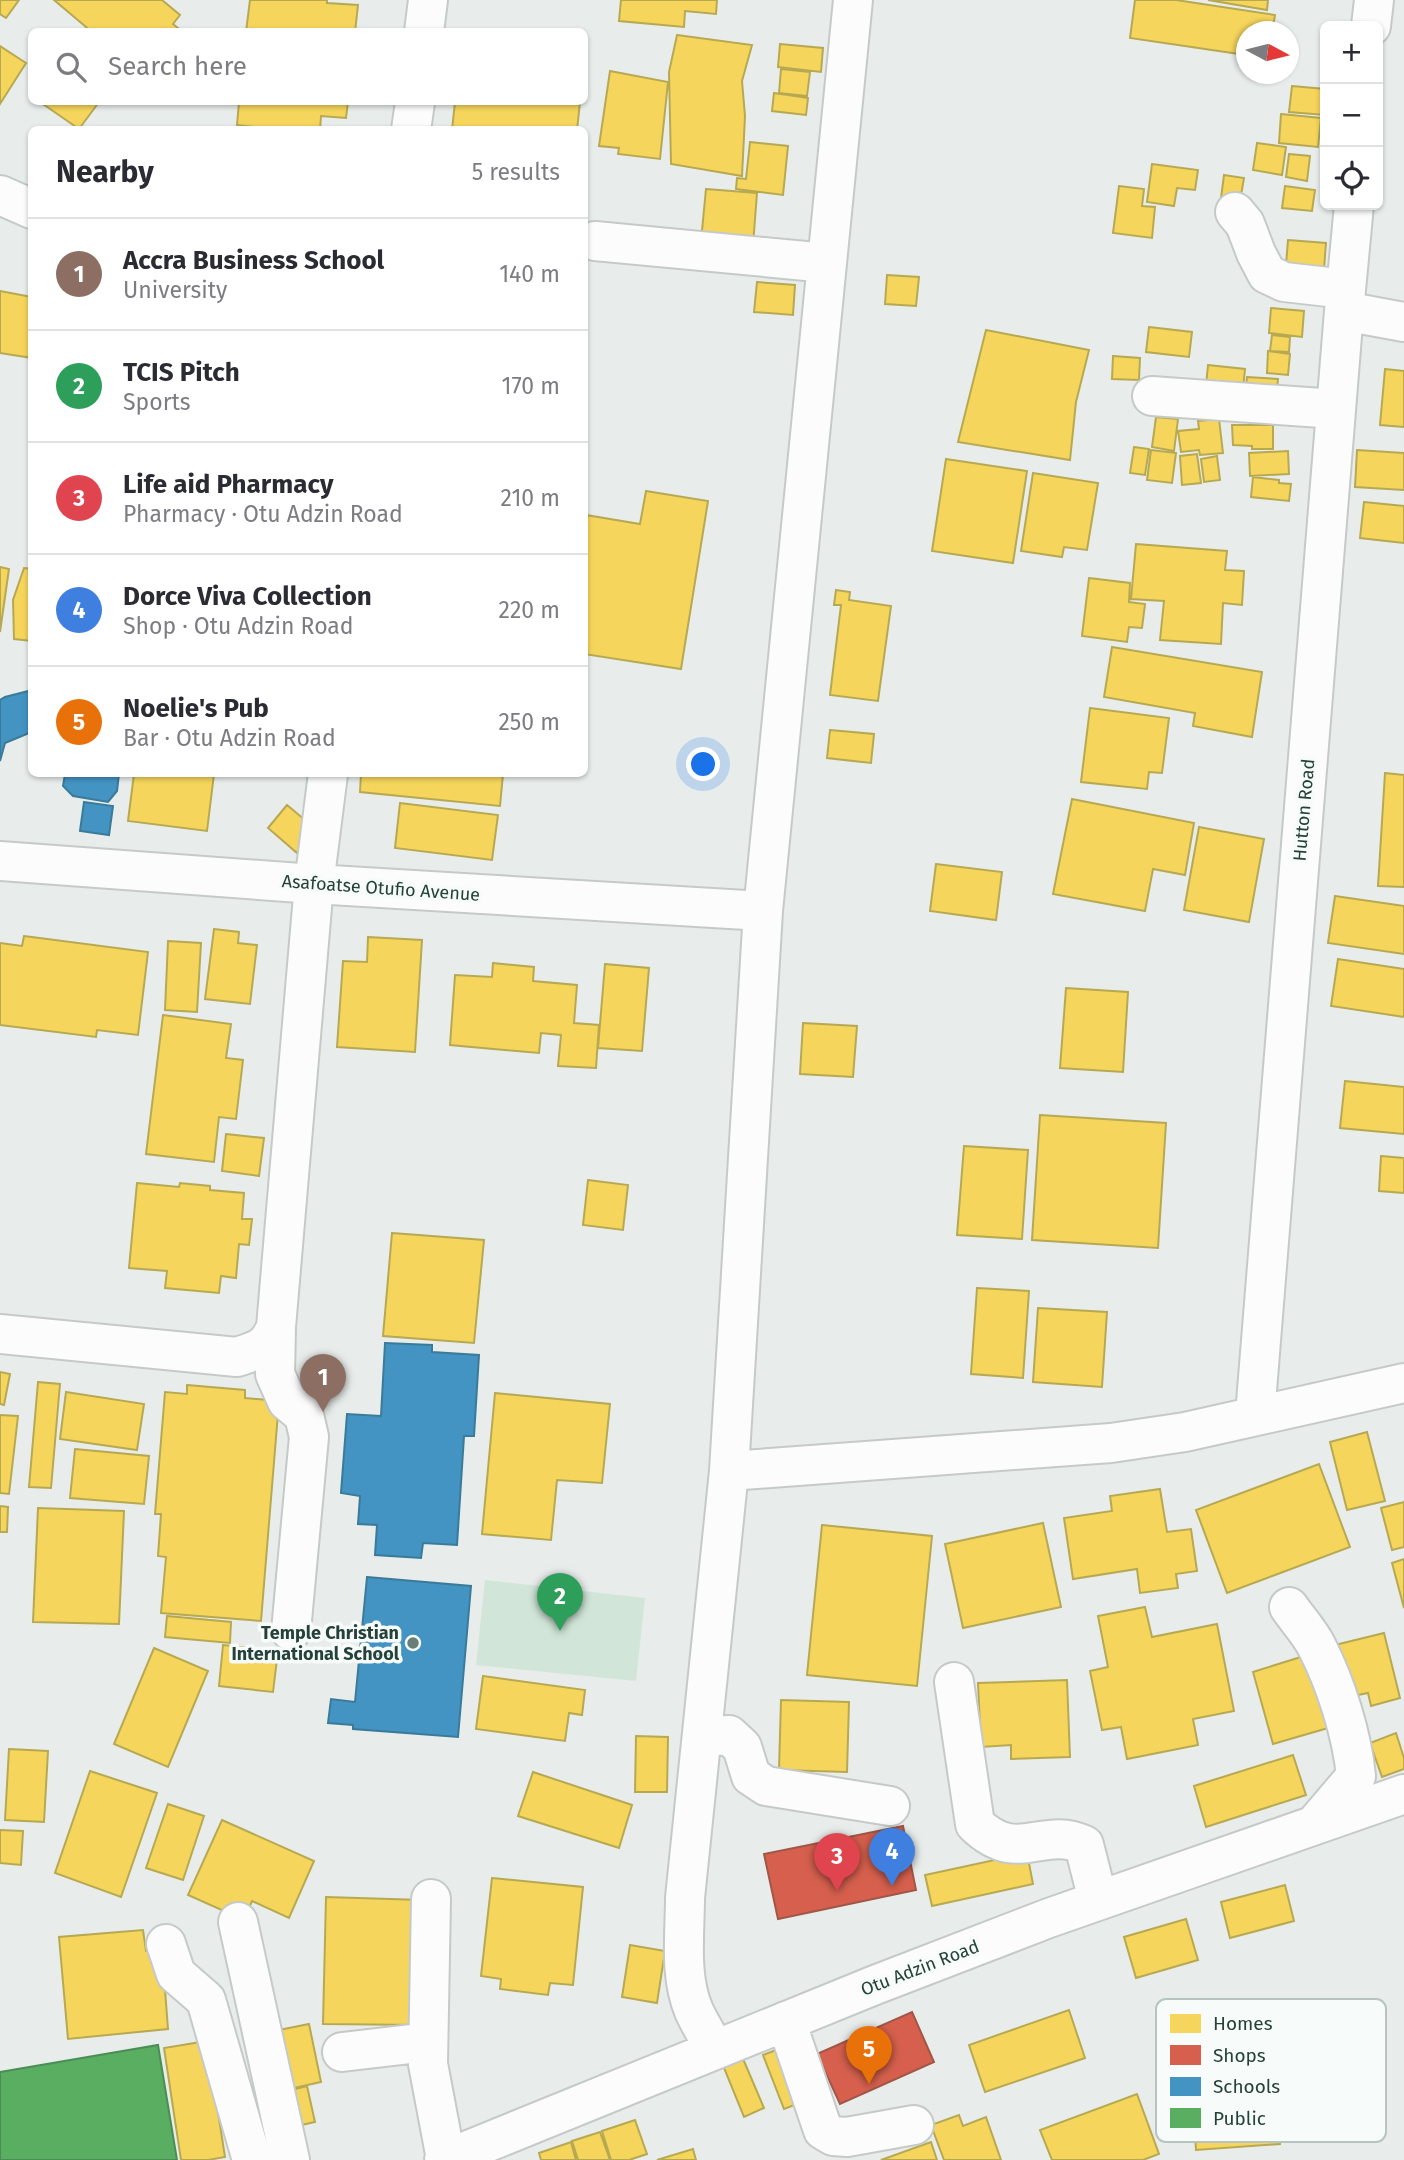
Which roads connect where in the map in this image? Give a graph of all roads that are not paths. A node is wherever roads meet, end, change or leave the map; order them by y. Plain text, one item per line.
1 (428, 0) edge
2 (853, 0) edge
3 (1374, 0) edge
4 (1372, 21) edge
5 (424, 28) edge
6 (415, 105) edge
7 (412, 126) edge
8 (0, 195) edge
9 (28, 207) edge
10 (1354, 210) edge
11 (1235, 212) dead end
12 (595, 240) dead end
13 (827, 263) junction
14 (1345, 300) junction
15 (1404, 322) edge
16 (1152, 396) dead end
17 (1336, 409) junction
18 (328, 777) edge
19 (0, 861) edge
20 (314, 884) junction
21 (763, 911) junction
22 (276, 1327) junction
23 (0, 1334) edge
24 (1404, 1383) edge
25 (1255, 1415) junction
26 (729, 1471) junction
27 (1289, 1607) dead end
28 (291, 1631) dead end
29 (954, 1682) dead end
30 (702, 1737) junction
31 (1404, 1794) edge
32 (890, 1806) dead end
33 (1314, 1825) junction
34 (431, 1899) dead end
35 (1098, 1900) junction
36 (238, 1922) dead end
37 (166, 1944) dead end
38 (786, 2021) junction
39 (428, 2042) junction
40 (715, 2049) junction
41 (342, 2052) dead end
42 (914, 2125) dead end
43 (506, 2148) edge
44 (252, 2160) edge
45 (290, 2160) edge
46 (445, 2160) edge

1 - 5 street
2 - 13 street
3 - 4 street
6 - 7 street
8 - 9 street
10 - 14 street, Hutton Road
11 - 14 street
12 - 13 street
13 - 21 street
14 - 15 street
14 - 17 street, Hutton Road
16 - 17 street
17 - 25 street, Hutton Road
18 - 20 street
19 - 20 street, Asafoatse Otufio Avenue
20 - 21 street, Asafoatse Otufio Avenue
20 - 22 street
21 - 26 street
22 - 23 street
22 - 28 street
24 - 25 street
25 - 26 street
26 - 30 street
27 - 33 street
29 - 35 street
30 - 32 street
30 - 40 street
31 - 33 street, Otu Adzin Road
33 - 35 street, Otu Adzin Road
34 - 39 street
35 - 38 street, Otu Adzin Road
36 - 45 street
37 - 44 street
38 - 40 street, Otu Adzin Road
38 - 42 street
39 - 41 street
39 - 46 street
40 - 43 street, Otu Adzin Road
43 - 46 street, Otu Adzin Road

